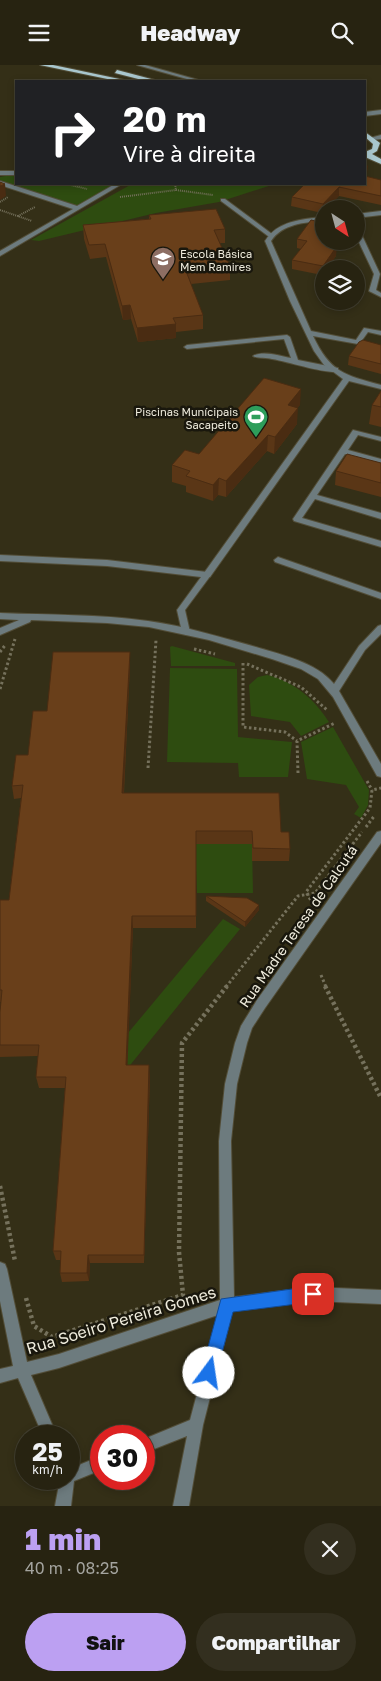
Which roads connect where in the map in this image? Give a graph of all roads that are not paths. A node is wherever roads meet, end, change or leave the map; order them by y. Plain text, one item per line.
1 (43, 65) edge
2 (139, 65) edge
3 (94, 67) dead end
4 (121, 80) edge
5 (149, 80) edge
6 (195, 80) edge
7 (381, 112) edge
8 (366, 115) edge
9 (377, 138) edge
10 (366, 155) edge
11 (381, 162) edge
12 (0, 173) edge
13 (15, 173) edge
14 (0, 183) edge
15 (117, 185) edge
16 (223, 200) road end
17 (76, 208) junction
18 (381, 213) edge
19 (365, 215) edge
20 (315, 220) edge
21 (270, 235) junction
22 (365, 248) edge
23 (0, 253) edge
24 (381, 295) edge
25 (310, 333) junction
26 (381, 333) edge
27 (187, 347) dead end
28 (257, 356) dead end
29 (296, 363) junction
30 (335, 370) junction
31 (347, 378) junction
32 (381, 387) edge
33 (381, 439) edge
34 (344, 451) junction
35 (381, 461) edge
36 (314, 496) junction
37 (381, 516) edge
38 (381, 544) edge
39 (0, 558) edge
40 (278, 560) dead end
41 (207, 575) junction
42 (381, 596) edge
43 (0, 617) edge
44 (33, 618) junction
45 (381, 628) edge
46 (0, 632) edge
47 (186, 632) junction
48 (334, 691) junction
49 (381, 773) edge
50 (381, 835) edge
51 (0, 1271) edge
52 (381, 1297) edge
53 (227, 1305) junction
54 (21, 1369) junction
55 (0, 1376) edge
56 (45, 1425) edge
57 (196, 1425) junction
58 (155, 1442) edge
59 (66, 1490) edge
60 (63, 1506) edge
61 (181, 1506) edge

1 - 4 main road
2 - 6 street
3 - 5 main road
7 - 8 street
9 - 10 main road
10 - 11 main road
12 - 13 street
14 - 17 street
15 - 17 street
16 - 21 street
17 - 23 street
18 - 19 street
20 - 21 street
21 - 25 street
22 - 24 street
25 - 26 street
25 - 30 street
27 - 29 street
28 - 29 street
29 - 30 street
30 - 31 street
31 - 32 street
31 - 41 street
33 - 34 street
34 - 35 street
34 - 36 street
36 - 37 street
36 - 38 street
39 - 41 street
40 - 42 street
41 - 47 street
43 - 44 street
44 - 46 street
44 - 47 street
45 - 48 street
47 - 48 street
48 - 49 street
50 - 53 street, Rua Madre Teresa de Calcutá
51 - 54 street
52 - 53 street, Rua Soeiro Pereira Gomes
53 - 54 street, Rua Soeiro Pereira Gomes
53 - 57 street, Rua Madre Teresa de Calcutá
54 - 55 street, Rua Soeiro Pereira Gomes
54 - 56 street
57 - 58 street
57 - 61 street, Rua Madre Teresa de Calcutá
59 - 60 street

